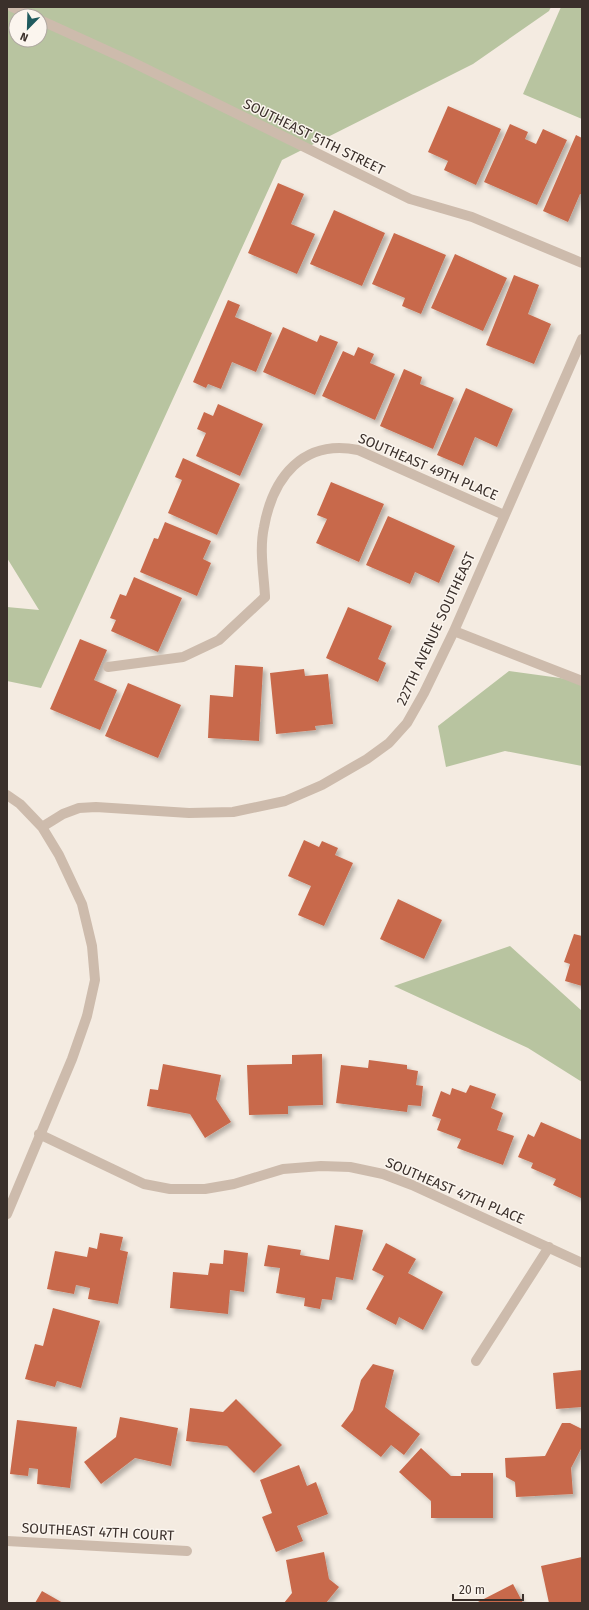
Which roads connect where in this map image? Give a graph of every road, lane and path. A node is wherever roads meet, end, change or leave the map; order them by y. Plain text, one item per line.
1 (48, 24) edge
2 (582, 263) edge
3 (582, 339) edge
4 (504, 515) junction
5 (454, 631) junction
6 (108, 667) dead end
7 (582, 681) edge
8 (7, 795) edge
9 (42, 827) junction
10 (39, 1134) junction
11 (7, 1214) edge
12 (549, 1247) junction
13 (582, 1263) edge
14 (476, 1361) dead end
15 (7, 1541) edge
16 (187, 1552) dead end

1 - 2 street, SOUTHEAST 51TH STREET
3 - 4 street, 227TH AVENUE SOUTHEAST
4 - 5 street, 227TH AVENUE SOUTHEAST
4 - 6 street, SOUTHEAST 49TH PLACE
5 - 7 street
5 - 9 street, 227TH AVENUE SOUTHEAST
8 - 9 street
9 - 10 street
10 - 11 street
10 - 12 street, SOUTHEAST 47TH PLACE
12 - 13 street, SOUTHEAST 47TH PLACE
12 - 14 street
15 - 16 street, SOUTHEAST 47TH COURT

